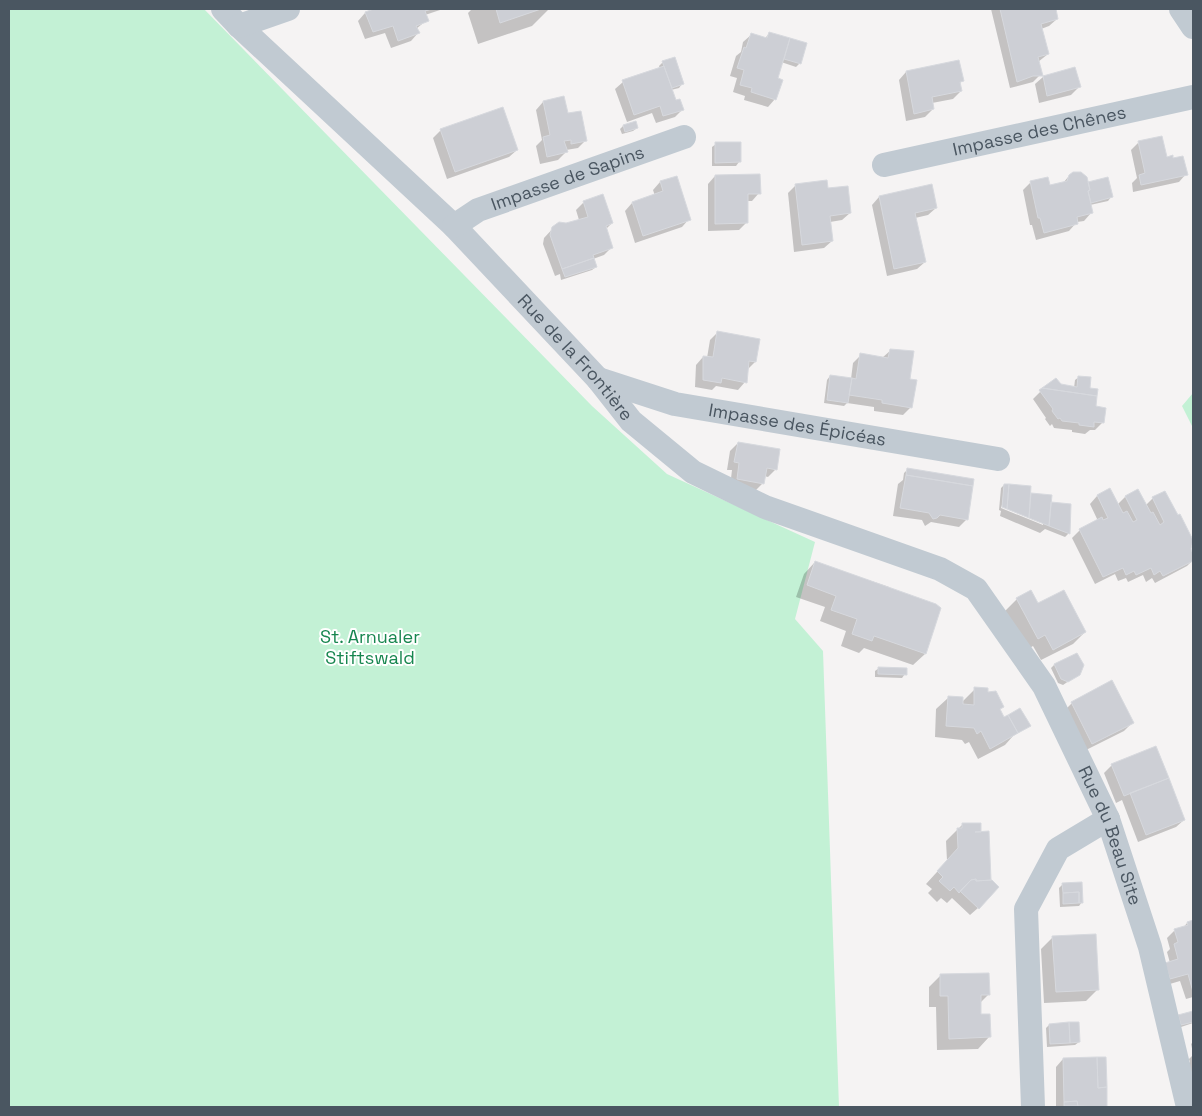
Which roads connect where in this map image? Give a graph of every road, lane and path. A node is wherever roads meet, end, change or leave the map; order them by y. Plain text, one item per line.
1 (223, 9) edge
2 (288, 9) edge
3 (1181, 9) edge
4 (239, 26) junction
5 (1193, 27) edge
6 (1193, 97) edge
7 (684, 137) dead end
8 (884, 165) dead end
9 (454, 226) junction
10 (598, 379) junction
11 (998, 459) dead end
12 (976, 589) joint
13 (1108, 819) junction
14 (1033, 1107) edge
15 (1188, 1107) edge

1 - 4 street, Rue de la Frontière
2 - 4 street
3 - 5 street
4 - 9 street, Rue de la Frontière
6 - 8 street, Impasse des Chênes
7 - 9 street, Impasse de Sapins
9 - 10 street, Rue de la Frontière
10 - 11 street, Impasse des Épicéas
10 - 12 street, Rue de la Frontière
12 - 13 street, Rue du Beau Site
13 - 14 street
13 - 15 street, Rue du Beau Site

